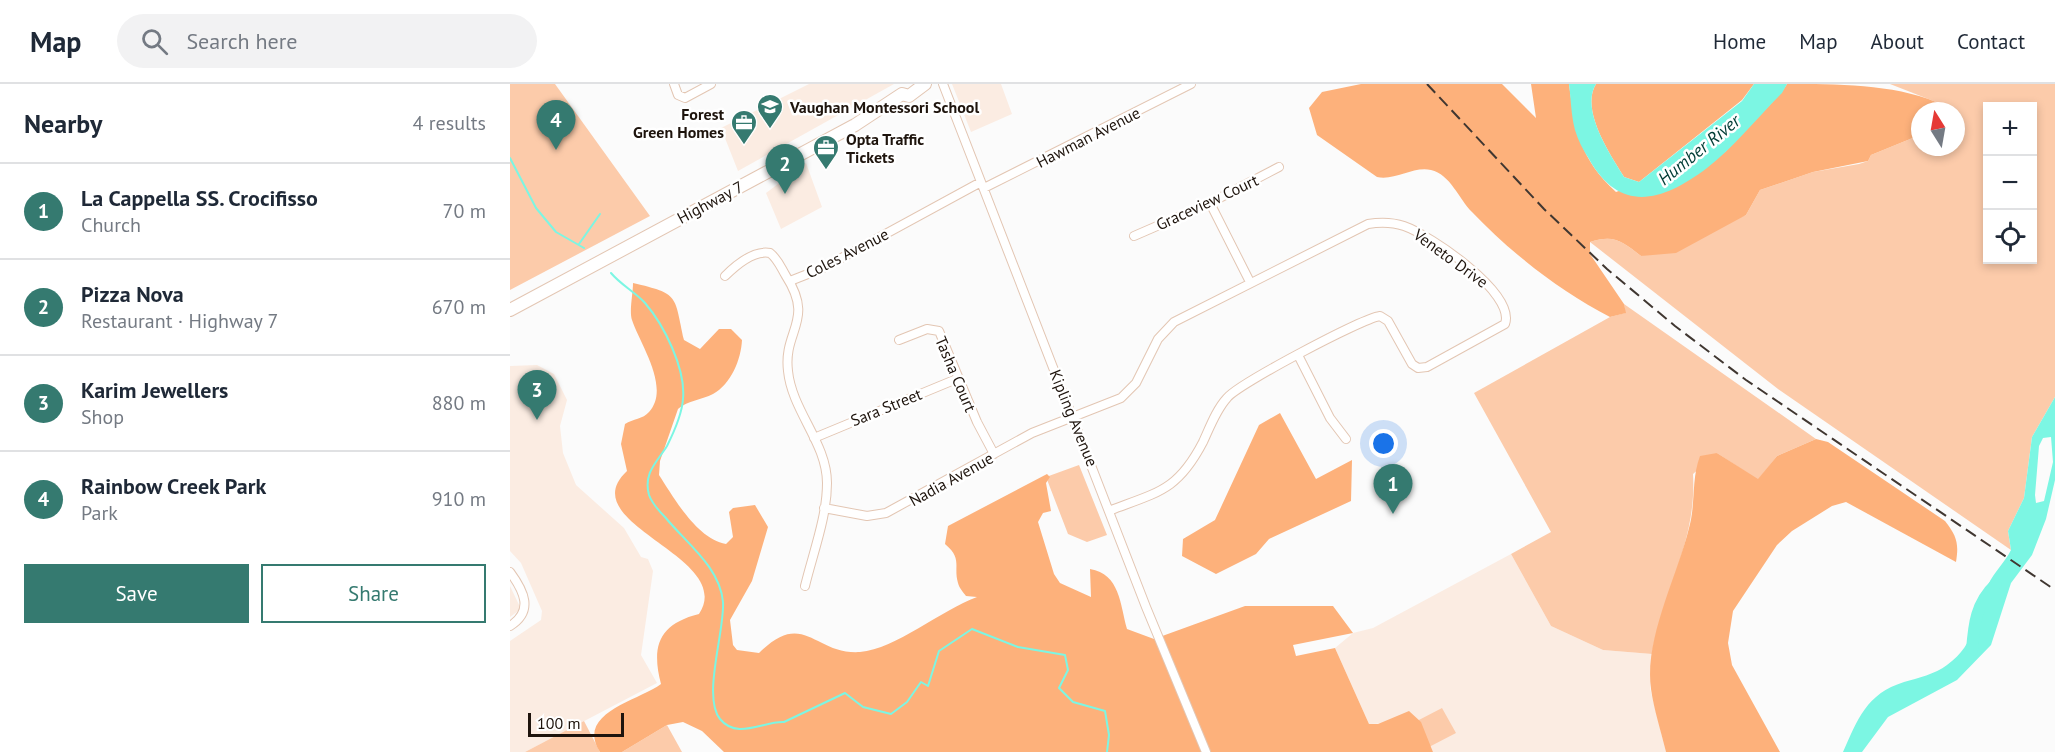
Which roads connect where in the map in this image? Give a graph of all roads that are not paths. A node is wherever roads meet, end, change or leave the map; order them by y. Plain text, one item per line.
1 (674, 84) edge
2 (711, 84) edge
3 (925, 84) edge
4 (943, 84) edge
5 (1191, 84) edge
6 (904, 89) edge
7 (1279, 167) dead end
8 (983, 185) junction
9 (1210, 203) junction
10 (1134, 236) dead end
11 (725, 276) dead end
12 (790, 281) junction
13 (1250, 282) junction
14 (512, 308) edge
15 (899, 340) dead end
16 (1298, 355) junction
17 (959, 378) junction
18 (1073, 417) junction
19 (814, 438) junction
20 (1346, 439) dead end
21 (994, 454) junction
22 (824, 508) junction
23 (1111, 510) junction
24 (510, 572) edge
25 (805, 586) dead end
26 (510, 626) edge
27 (1206, 752) edge

1 - 2 street
3 - 6 main road, Highway 7
4 - 8 street, Kipling Avenue
5 - 8 street, Hawman Avenue
6 - 14 main road, Highway 7
7 - 9 street, Graceview Court
8 - 12 street, Coles Avenue
8 - 18 street, Kipling Avenue
9 - 10 street, Graceview Court
9 - 13 street
11 - 12 street, Coles Avenue
12 - 19 street
13 - 16 street, Veneto Drive
13 - 18 street, Veneto Drive
15 - 17 street, Tasha Court
16 - 20 street
16 - 23 street, Veneto Drive
17 - 19 street, Sara Street
17 - 21 street, Tasha Court
18 - 21 street, Nadia Avenue
18 - 23 street, Kipling Avenue
19 - 22 street
21 - 22 street, Nadia Avenue
22 - 25 street
23 - 27 street, Kipling Avenue
24 - 26 street

